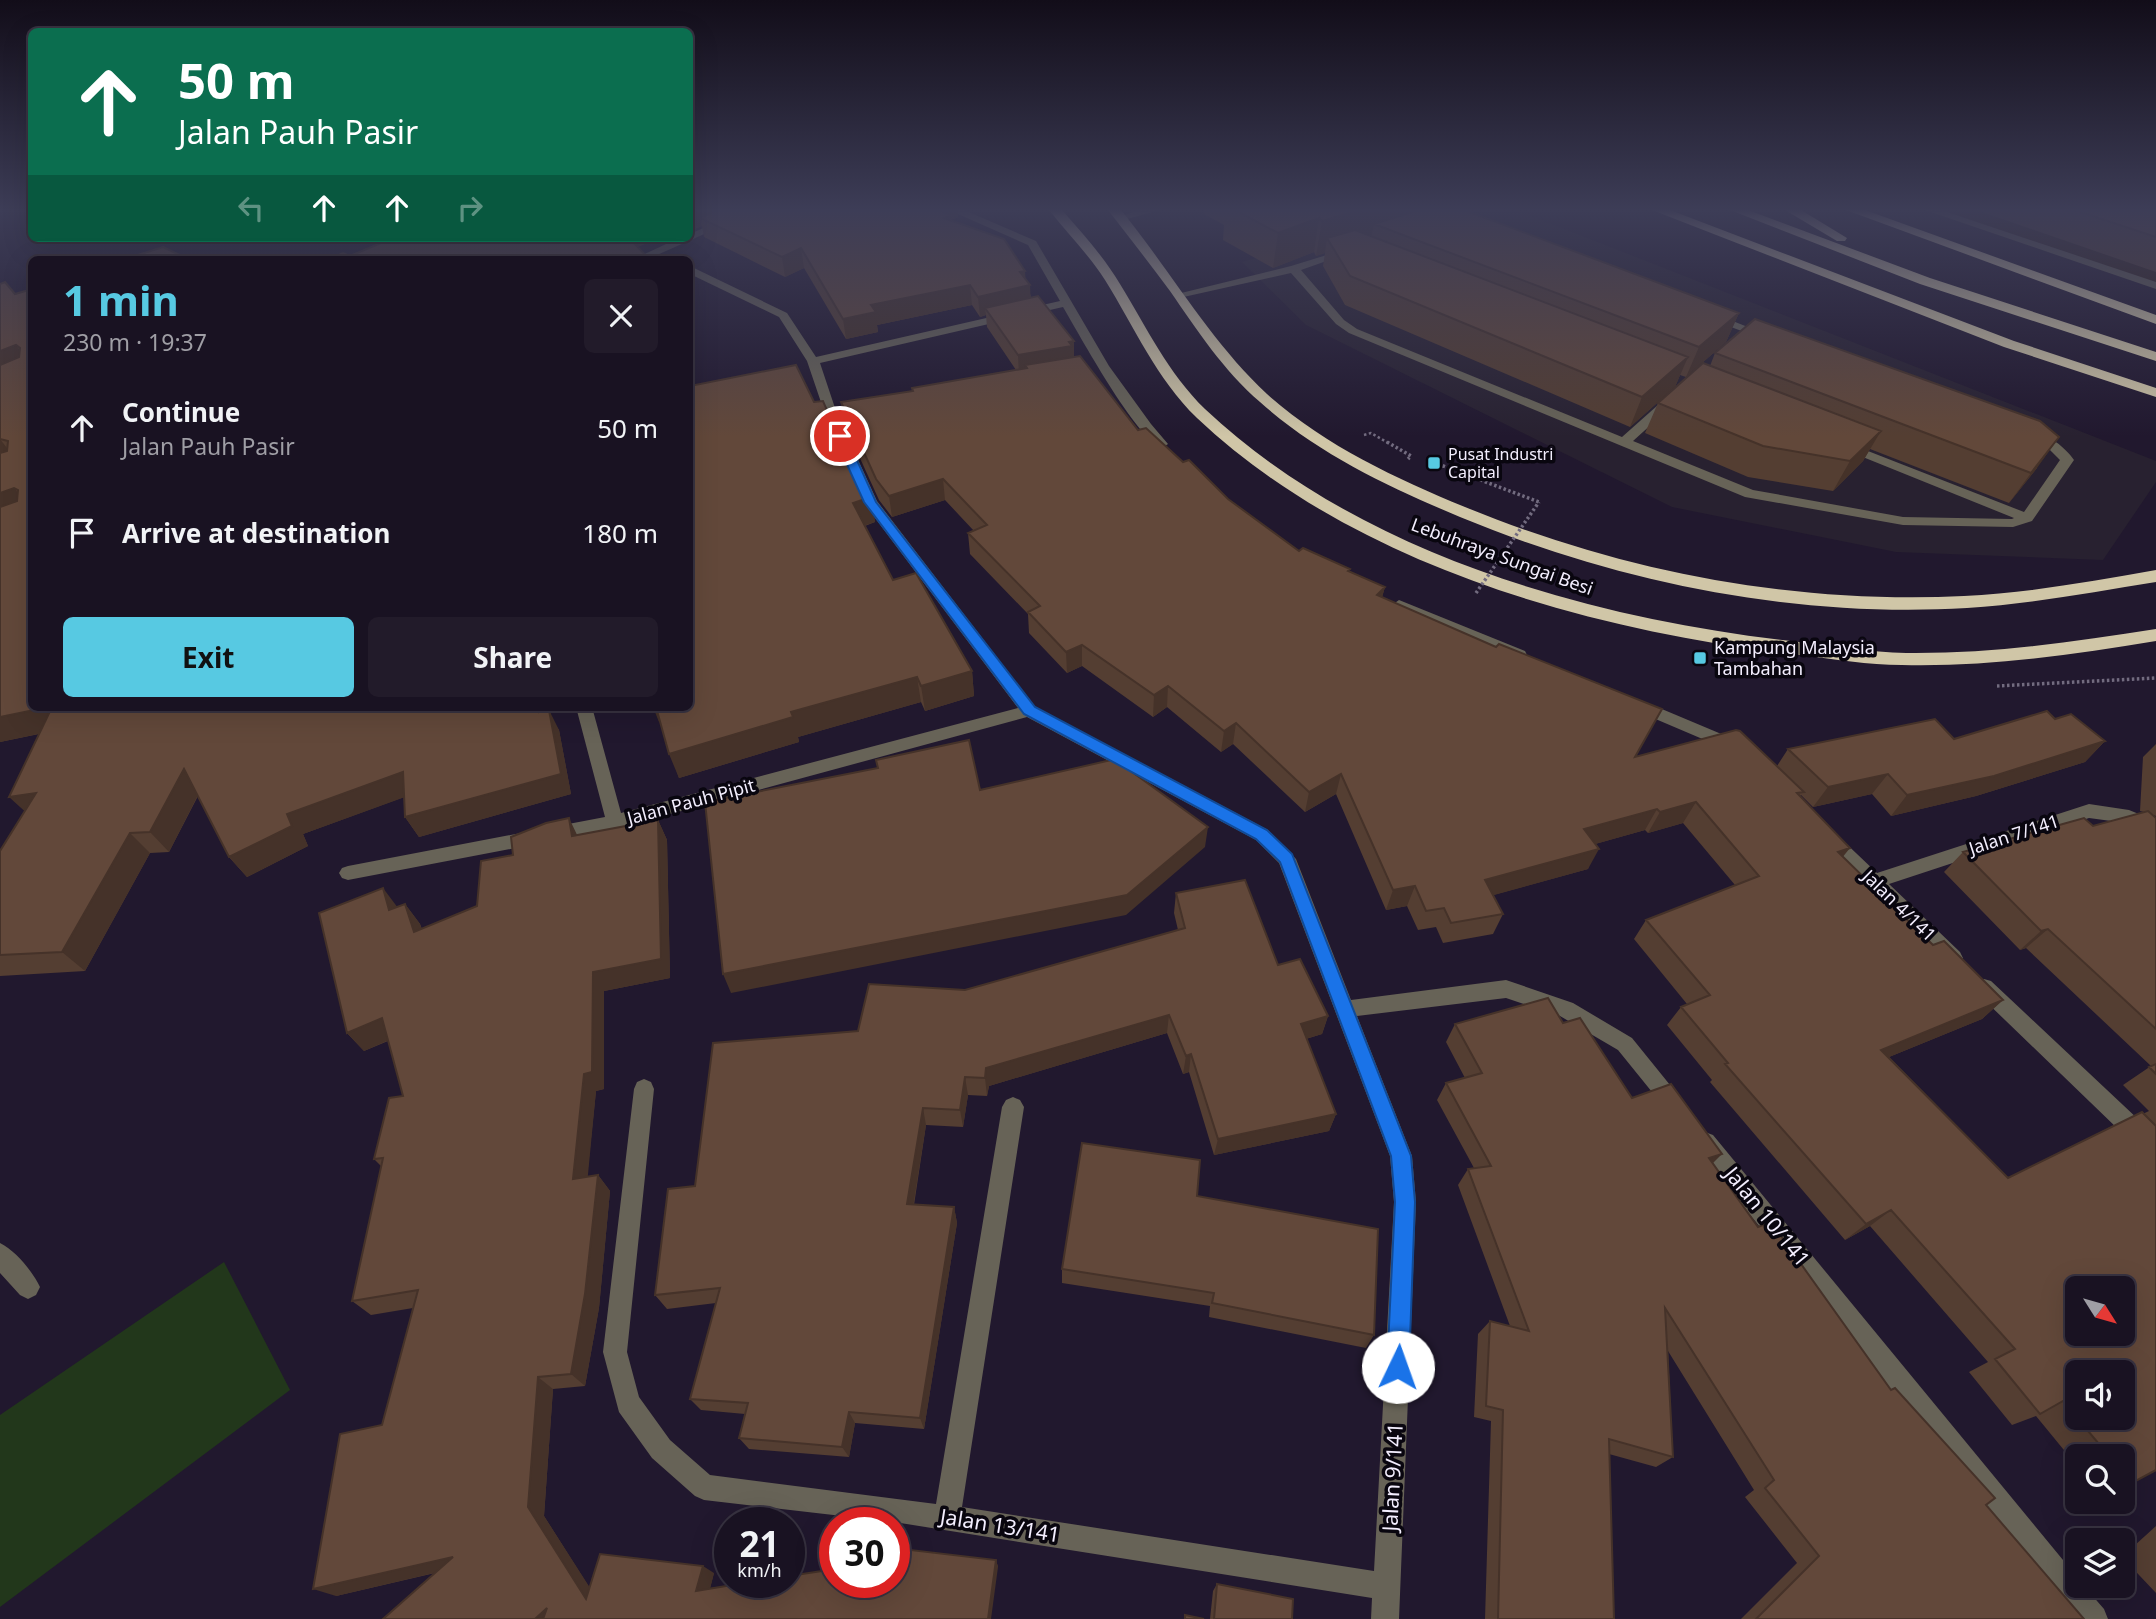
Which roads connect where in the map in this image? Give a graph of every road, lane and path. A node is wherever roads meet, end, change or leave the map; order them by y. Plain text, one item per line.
1 (721, 286) edge
2 (1058, 286) edge
3 (1114, 286) edge
4 (1172, 286) edge
5 (1221, 286) edge
6 (1308, 286) edge
7 (1855, 286) edge
8 (1939, 286) edge
9 (2060, 286) edge
10 (1179, 295) junction
11 (1068, 302) junction
12 (1694, 310) edge
13 (2156, 320) edge
14 (1775, 340) edge
15 (2156, 357) edge
16 (813, 361) junction
17 (1678, 393) edge
18 (2156, 393) edge
19 (2023, 433) edge
20 (1623, 443) junction
21 (1839, 444) edge
22 (1174, 456) edge
23 (1438, 464) dead end
24 (2027, 519) junction
25 (2156, 576) edge
26 (1476, 593) dead end
27 (1388, 600) edge
28 (2156, 635) edge
29 (1530, 660) edge
30 (1619, 697) edge
31 (585, 711) edge
32 (1029, 711) junction
33 (1740, 751) edge
34 (615, 822) junction
35 (1814, 824) edge
36 (2156, 829) edge
37 (348, 873) dead end
38 (1873, 882) junction
39 (1345, 1009) junction
40 (644, 1089) dead end
41 (1013, 1107) dead end
42 (2156, 1151) edge
43 (0, 1255) edge
44 (28, 1287) dead end
45 (947, 1518) junction
46 (1388, 1587) junction
47 (1385, 1619) edge
48 (2094, 1619) edge

1 - 16 street
2 - 11 street
3 - 28 highway, Lebuhraya Sungai Besi
4 - 10 highway, Lebuhraya Sungai Besi
5 - 10 street
6 - 20 street
7 - 18 highway
8 - 15 highway
9 - 13 highway
10 - 25 highway, Lebuhraya Sungai Besi
11 - 16 street
11 - 22 street
12 - 14 street
16 - 32 street
17 - 20 street
19 - 24 street
20 - 24 street
21 - 24 street
23 - 26 path, bridge
27 - 29 street
30 - 33 street
31 - 34 street
32 - 34 street, Jalan Pauh Pipit
32 - 39 street, Jalan 9/141
34 - 37 street, Jalan Pauh Pipit
35 - 38 street, Jalan 4/141
36 - 38 street, Jalan 7/141
38 - 42 street, Jalan 4/141
39 - 46 street, Jalan 9/141
39 - 48 street, Jalan 10/141
40 - 45 street, Jalan 13/141
41 - 45 street
43 - 44 street
45 - 46 street, Jalan 13/141
46 - 47 street, Jalan 9/141

